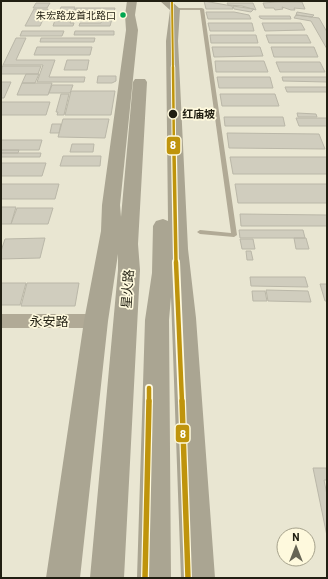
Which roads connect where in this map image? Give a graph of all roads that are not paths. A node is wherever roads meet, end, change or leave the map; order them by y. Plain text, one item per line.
1 (144, 1) edge
2 (168, 4) edge
3 (136, 20) edge
4 (127, 145) junction
5 (163, 230) junction
6 (111, 231) junction
7 (200, 232) dead end
8 (129, 270) junction
9 (180, 283) junction
10 (1, 321) edge
11 (96, 321) junction
12 (63, 578) edge
13 (107, 578) edge
14 (154, 578) edge
15 (198, 578) edge

1 - 3 main road
2 - 5 main road
2 - 7 lane
2 - 9 main road
3 - 4 main road
4 - 6 main road
4 - 8 main road, 星火路
5 - 9 main road
5 - 14 main road
6 - 8 main road
6 - 11 main road
8 - 13 main road, 星火路
9 - 15 main road
10 - 11 street, 永安路
11 - 12 main road

